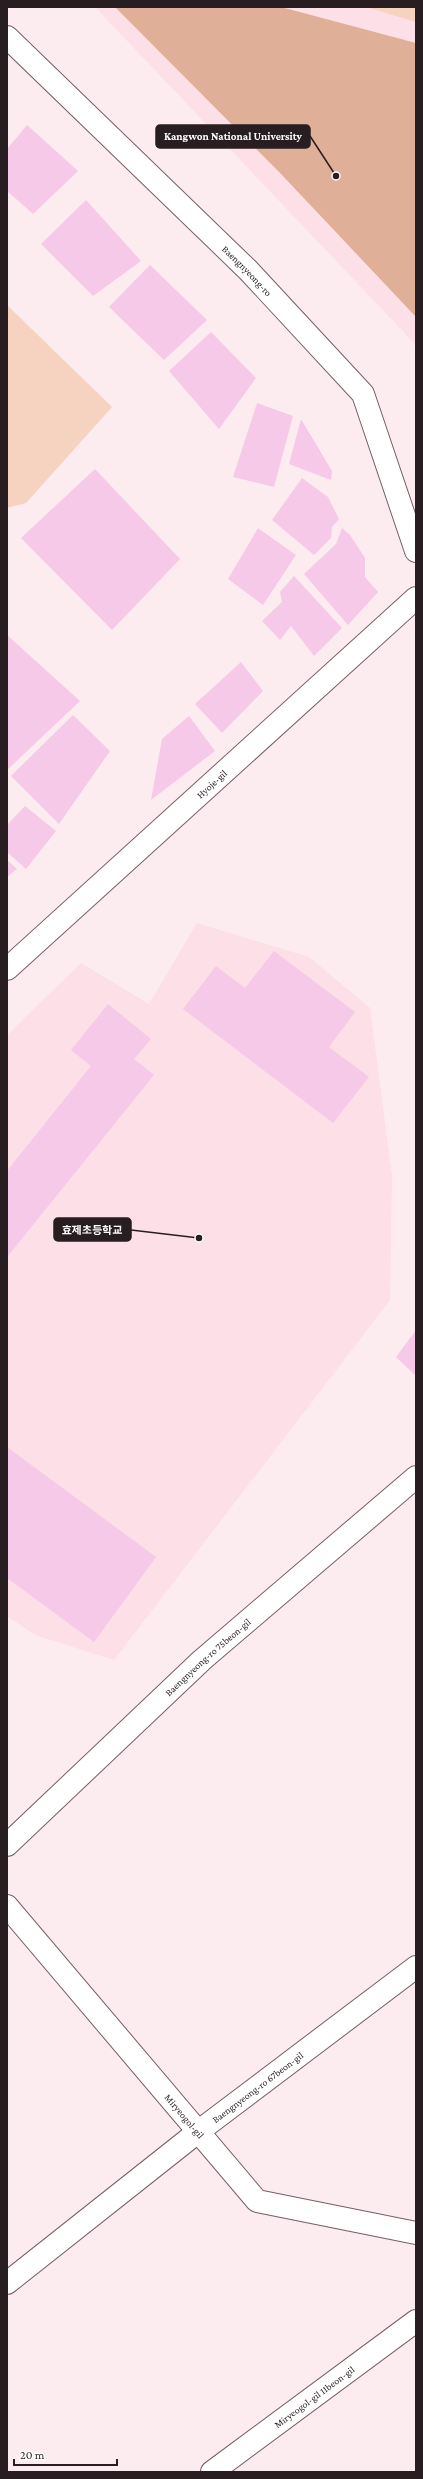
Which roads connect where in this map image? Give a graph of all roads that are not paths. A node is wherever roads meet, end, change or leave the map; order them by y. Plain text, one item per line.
1 (7, 37) edge
2 (416, 551) edge
3 (416, 598) edge
4 (7, 969) edge
5 (416, 1477) edge
6 (7, 1845) edge
7 (7, 1906) edge
8 (416, 1968) edge
9 (199, 2131) junction
10 (416, 2233) edge
11 (7, 2283) edge
12 (416, 2321) edge
13 (212, 2472) edge

1 - 2 street, Baengnyeong-ro
3 - 4 street, Hyoje-gil
5 - 6 street, Baengnyeong-ro 75beon-gil
7 - 9 street, Miryeogol-gil
8 - 9 street, Baengnyeong-ro 67beon-gil
9 - 10 street, Miryeogol-gil
9 - 11 street, Baengnyeong-ro 67beon-gil
12 - 13 street, Miryeogol-gil 11beon-gil

